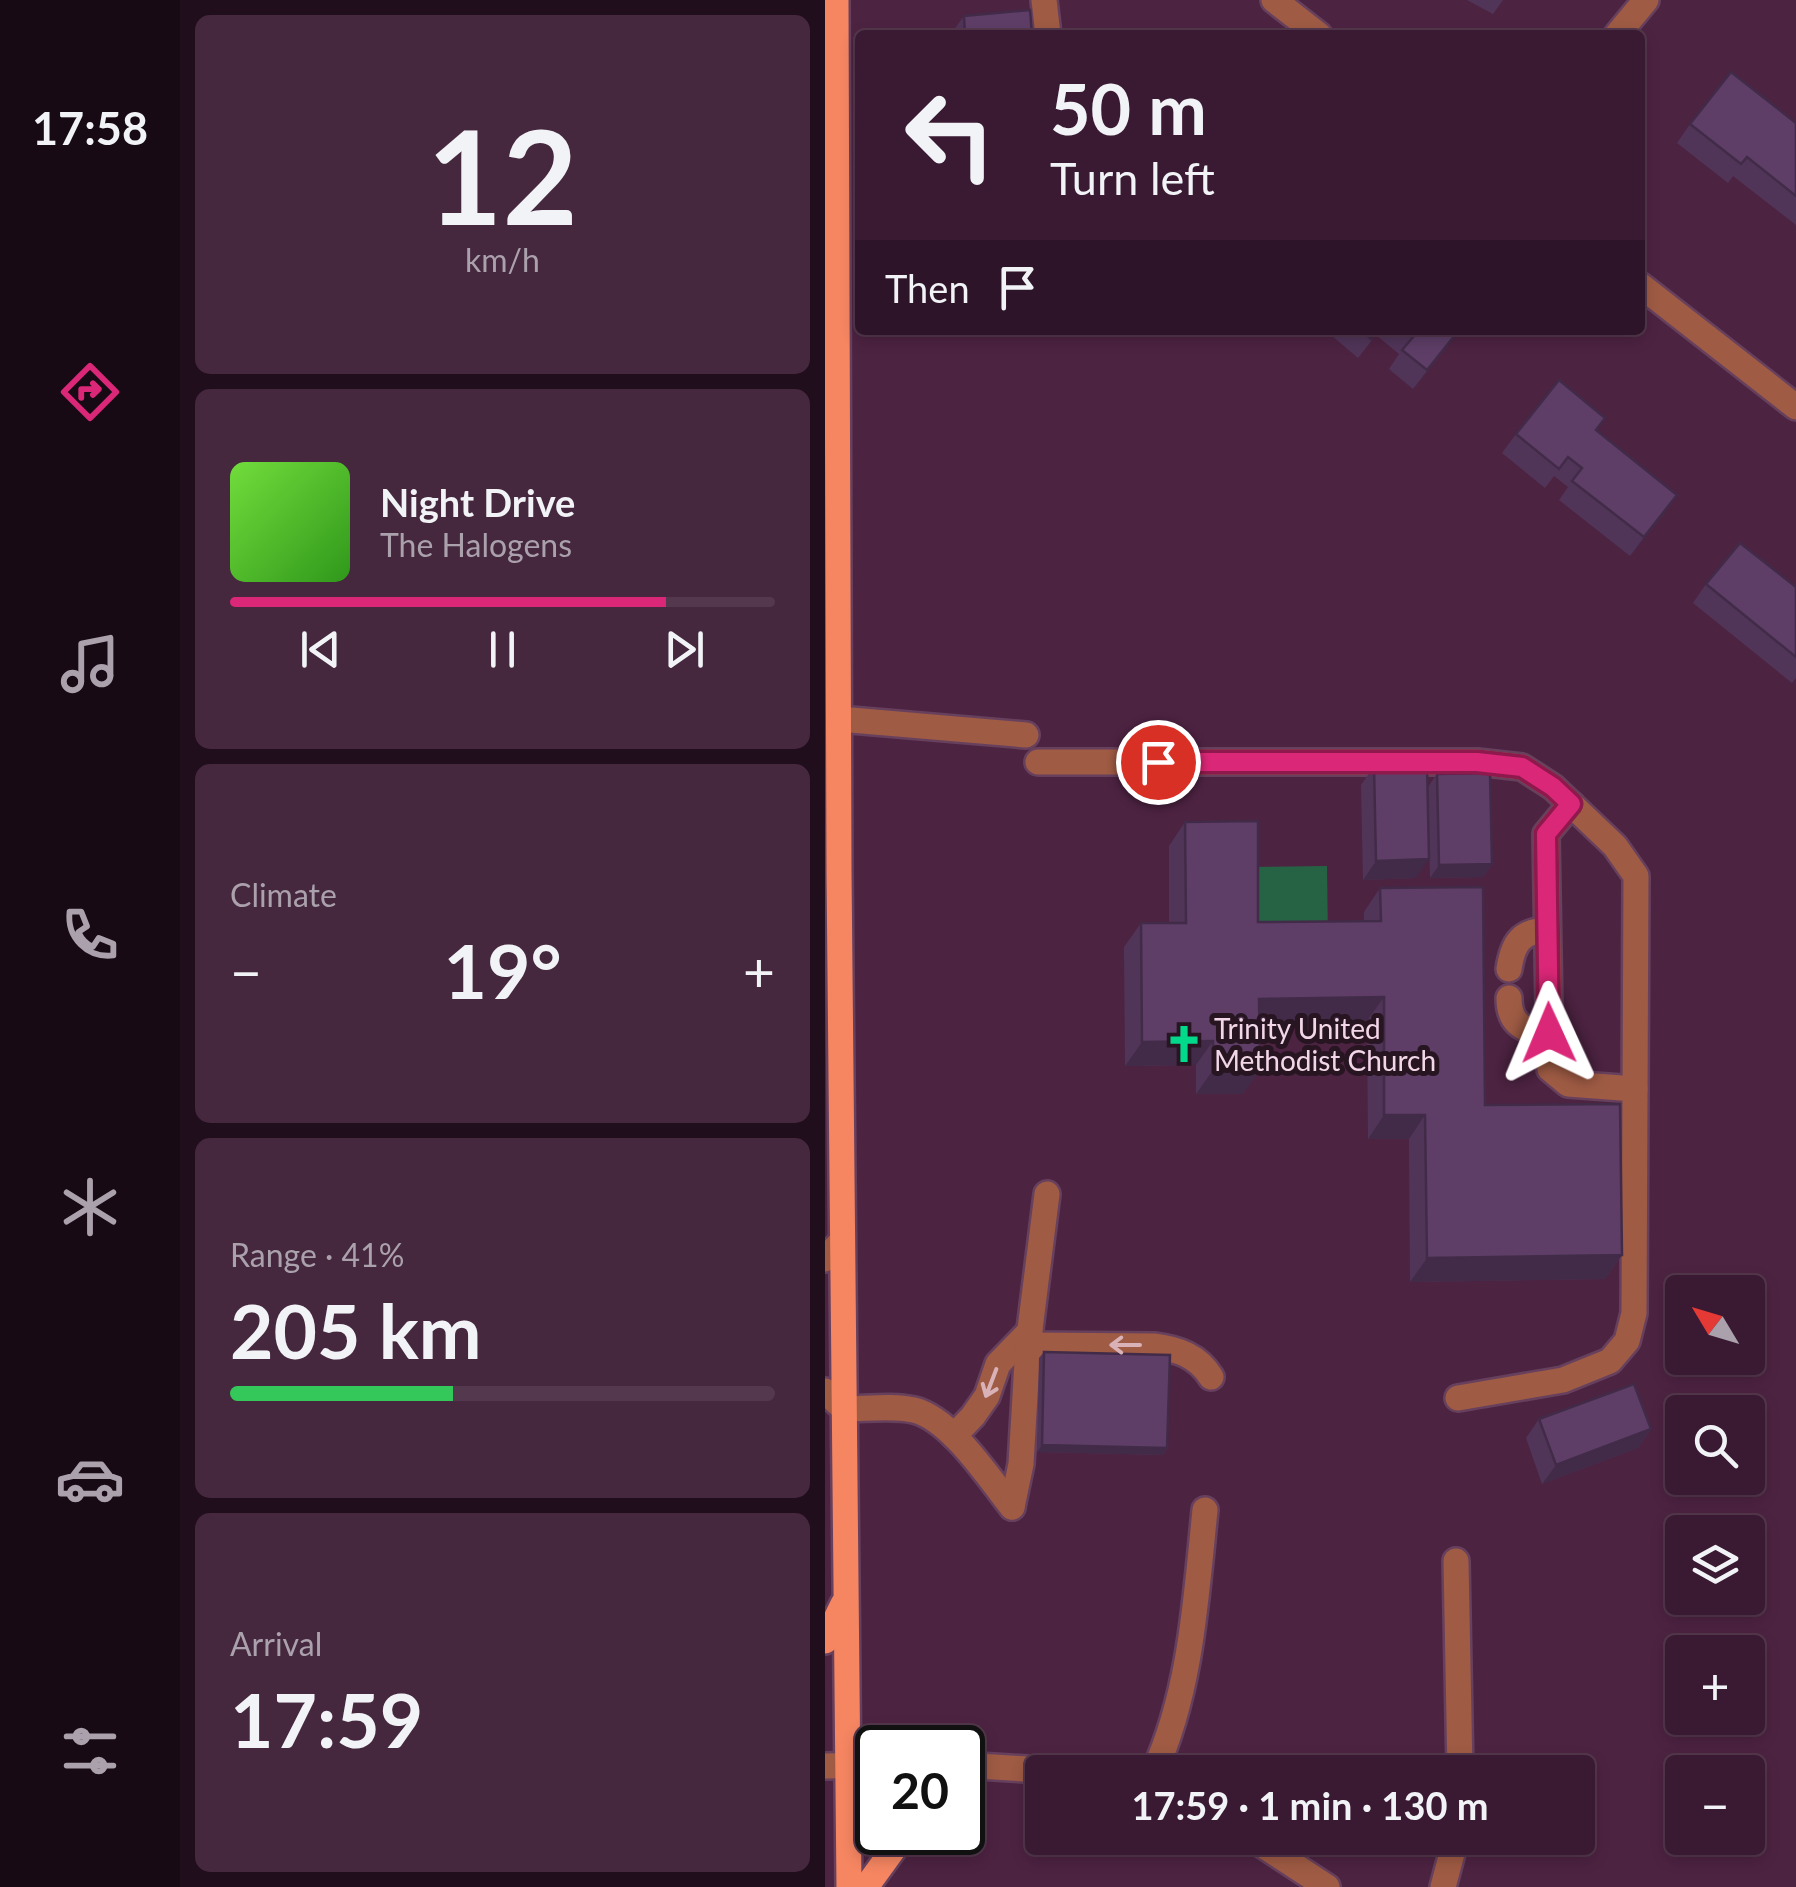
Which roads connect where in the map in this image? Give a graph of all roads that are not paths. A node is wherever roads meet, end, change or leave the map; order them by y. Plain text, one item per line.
1 (836, 0) edge
2 (1044, 0) edge
3 (1274, 0) edge
4 (1647, 0) edge
5 (1048, 30) edge
6 (1313, 30) edge
7 (1621, 30) edge
8 (831, 142) edge
9 (1645, 289) edge
10 (1796, 407) edge
11 (832, 462) edge
12 (839, 719) junction
13 (1026, 735) dead end
14 (1038, 762) dead end
15 (1571, 804) junction
16 (832, 872) edge
17 (1547, 930) junction
18 (1509, 969) dead end
19 (1509, 998) dead end
20 (1549, 1033) junction
21 (1635, 1089) junction
22 (1047, 1194) dead end
23 (834, 1250) edge
24 (1029, 1338) junction
25 (1211, 1377) dead end
26 (1458, 1398) dead end
27 (834, 1400) edge
28 (954, 1436) junction
29 (1205, 1510) dead end
30 (1456, 1561) dead end
31 (845, 1600) junction
32 (825, 1641) edge
33 (1162, 1755) edge
34 (1460, 1755) edge
35 (836, 1766) edge
36 (985, 1769) edge
37 (1025, 1770) edge
38 (889, 1855) edge
39 (1278, 1855) edge
40 (1451, 1855) edge
41 (825, 1862) edge
42 (848, 1887) edge
43 (866, 1887) edge
44 (1327, 1887) edge
45 (1443, 1887) edge

1 - 8 main road
2 - 5 street
3 - 6 street
4 - 7 street
8 - 11 main road
9 - 10 street
11 - 12 main road
12 - 13 street
12 - 16 main road
14 - 15 street
15 - 17 street
15 - 21 street
16 - 23 main road
17 - 18 street
17 - 20 street
19 - 20 street
20 - 21 street
21 - 26 street
22 - 24 street
23 - 27 main road
25 -> 24 street
24 -> 28 street
24 - 28 street
27 - 28 street
27 - 31 main road
29 - 33 street
30 - 34 street
31 - 32 main road
31 - 35 main road
35 - 42 main road
36 - 37 street
38 - 43 main road
39 - 44 street
40 - 45 street
41 - 42 main road

